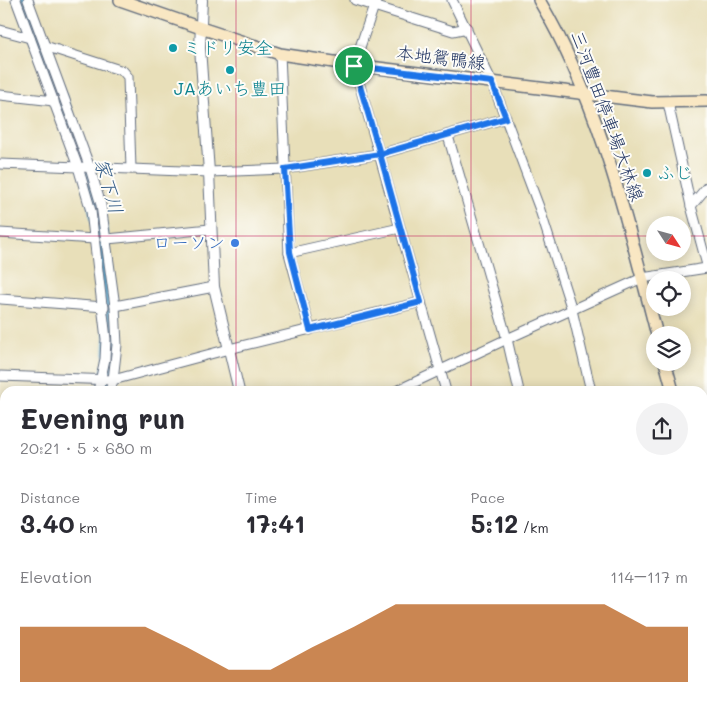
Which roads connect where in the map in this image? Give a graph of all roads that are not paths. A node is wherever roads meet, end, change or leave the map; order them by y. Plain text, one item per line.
1 (16, 0) edge
2 (28, 0) edge
3 (120, 0) edge
4 (202, 0) edge
5 (355, 0) edge
6 (452, 0) edge
7 (540, 0) edge
8 (374, 3) edge
9 (201, 28) junction
10 (467, 28) junction
11 (0, 30) edge
12 (30, 38) junction
13 (45, 46) junction
14 (280, 54) junction
15 (354, 66) junction
16 (492, 82) junction
17 (584, 93) junction
18 (0, 94) edge
19 (54, 101) junction
20 (707, 101) edge
21 (668, 103) junction
22 (506, 118) junction
23 (448, 136) junction
24 (380, 154) junction
25 (0, 164) edge
26 (78, 166) junction
27 (90, 168) junction
28 (131, 169) junction
29 (285, 169) junction
30 (209, 172) junction
31 (707, 187) edge
32 (690, 206) junction
33 (400, 228) junction
34 (210, 229) junction
35 (0, 233) edge
36 (95, 239) junction
37 (107, 239) junction
38 (290, 252) junction
39 (707, 266) edge
40 (642, 278) junction
41 (214, 288) junction
42 (0, 297) edge
43 (421, 302) junction
44 (115, 306) junction
45 (104, 307) junction
46 (572, 310) junction
47 (655, 326) edge
48 (310, 330) junction
49 (507, 339) junction
50 (229, 349) junction
51 (441, 371) junction
52 (667, 371) edge
53 (0, 376) edge
54 (101, 380) junction
55 (113, 380) junction
56 (99, 386) edge
57 (111, 386) edge
58 (238, 386) edge
59 (407, 386) edge
60 (445, 386) edge
61 (519, 386) edge
62 (590, 386) edge
63 (672, 386) edge

1 - 12 street
2 - 13 street
3 - 9 main road, 本地鴛鴨線
4 - 9 street
5 - 8 street
6 - 10 street
7 - 17 main road, 三河豊田停車場大林線
8 - 10 street
8 - 15 street
9 - 14 main road, 本地鴛鴨線
9 - 30 street
10 - 16 street
11 - 12 street
12 - 19 street
13 - 27 street
13 - 28 street
14 - 15 main road, 本地鴛鴨線
14 - 29 street
15 - 16 main road, 本地鴛鴨線
15 - 24 street
16 - 17 main road, 本地鴛鴨線
16 - 22 street
17 - 21 main road, 本地鴛鴨線
17 - 40 main road, 三河豊田停車場大林線
18 - 19 street
19 - 26 street
20 - 21 main road, 本地鴛鴨線
21 - 32 street
22 - 23 street
22 - 46 street
23 - 24 street
23 - 49 street
24 - 29 street
24 - 33 street
25 - 26 street
26 - 27 street
26 - 36 street
27 - 28 street
27 - 37 street
28 - 30 street
29 - 30 street
29 - 38 street
30 - 34 street
31 - 32 street
32 - 39 street
33 - 38 street
33 - 43 street
34 - 37 street
34 - 41 street
35 - 36 street
36 - 45 street
37 - 44 street
38 - 48 street
39 - 40 street
40 - 46 street
40 - 47 main road, 三河豊田停車場大林線
41 - 44 street
41 - 50 street
42 - 45 street
43 - 48 street
43 - 51 street
44 - 55 street
45 - 54 street
46 - 49 street
46 - 62 street
48 - 50 street
49 - 51 street
49 - 61 street
50 - 55 street
50 - 58 street
51 - 59 street
51 - 60 street
52 - 63 main road
53 - 54 street
54 - 55 street
54 - 56 street
55 - 57 street

